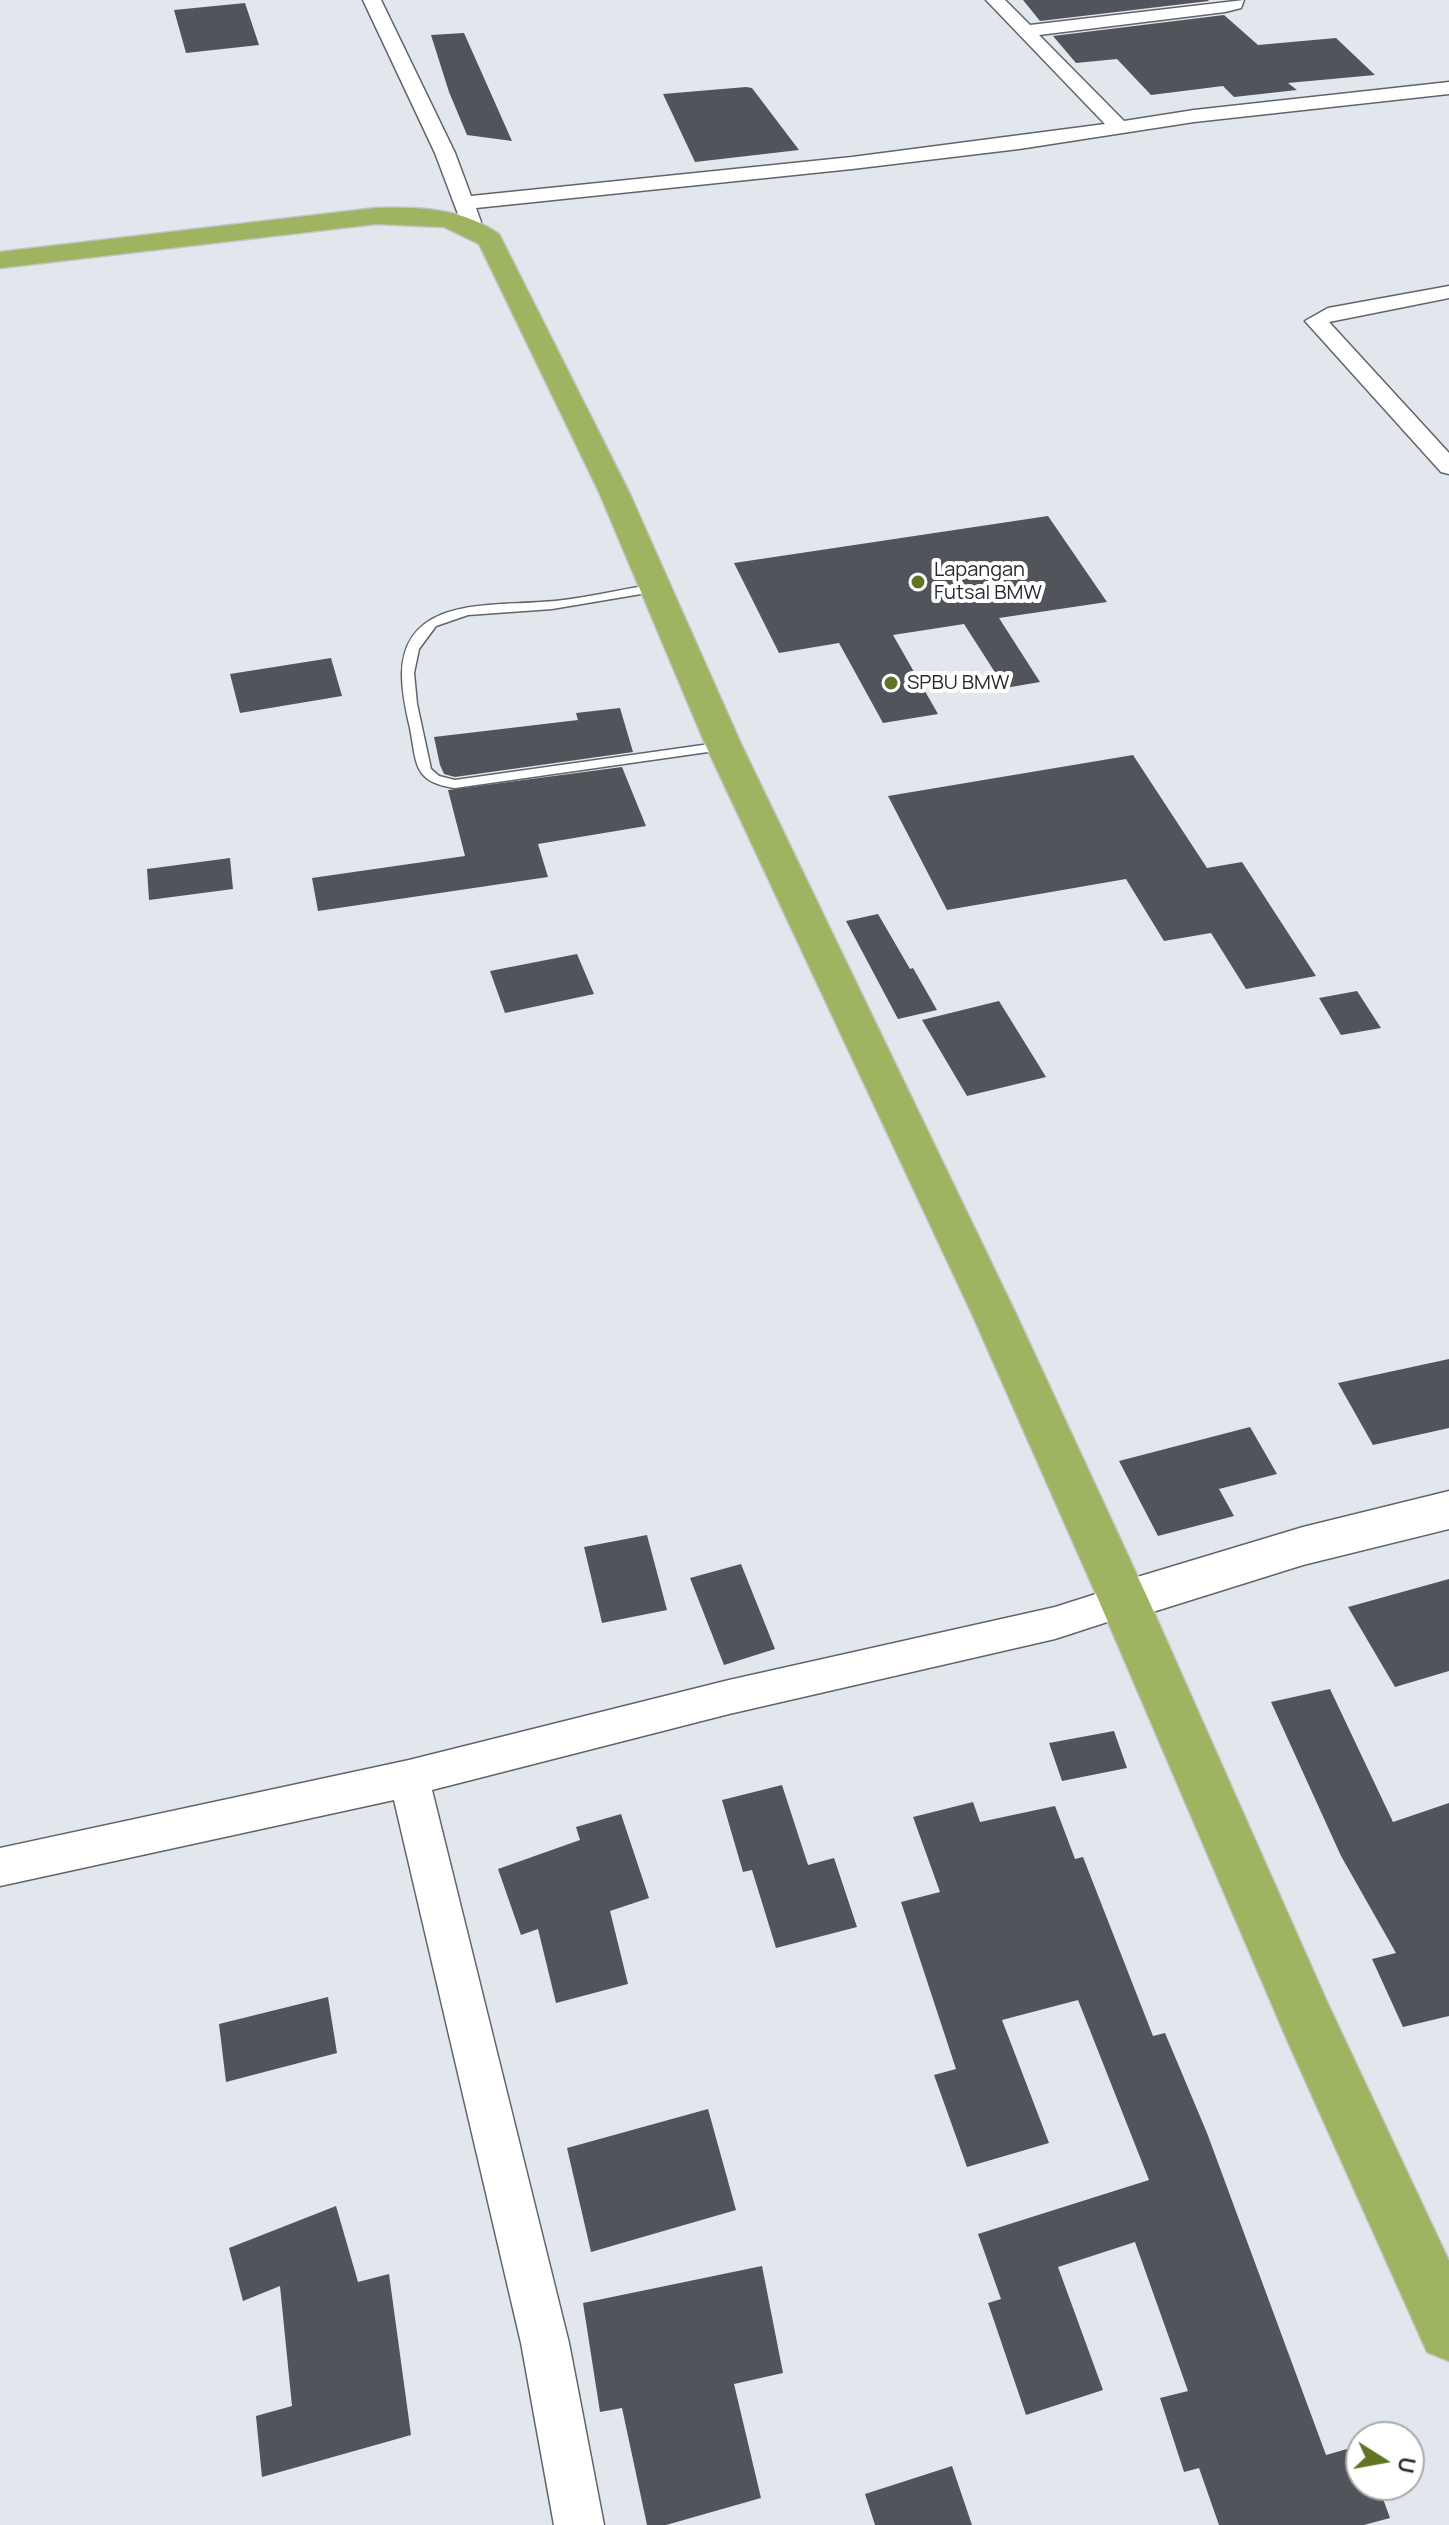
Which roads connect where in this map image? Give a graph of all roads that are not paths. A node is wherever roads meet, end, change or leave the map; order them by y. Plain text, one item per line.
1 (372, 0) edge
2 (995, 0) edge
3 (1109, 0) edge
4 (1235, 0) edge
5 (1127, 18) junction
6 (1026, 31) junction
7 (1449, 88) edge
8 (1120, 128) junction
9 (468, 214) junction
10 (0, 260) edge
11 (1449, 292) edge
12 (1449, 467) edge
13 (655, 588) junction
14 (724, 746) junction
15 (1449, 1510) edge
16 (1124, 1601) junction
17 (409, 1778) junction
18 (0, 1867) edge
19 (1449, 2330) edge
20 (579, 2525) edge

1 - 9 street
2 - 6 street
3 - 5 street
4 - 5 street
5 - 6 street
6 - 8 street
7 - 8 street
8 - 9 street
9 - 10 highway
9 - 13 highway
11 - 12 street
13 - 14 highway
13 - 14 lane
14 - 16 highway
15 - 16 street
16 - 17 street
16 - 19 highway
17 - 18 street
17 - 20 street

